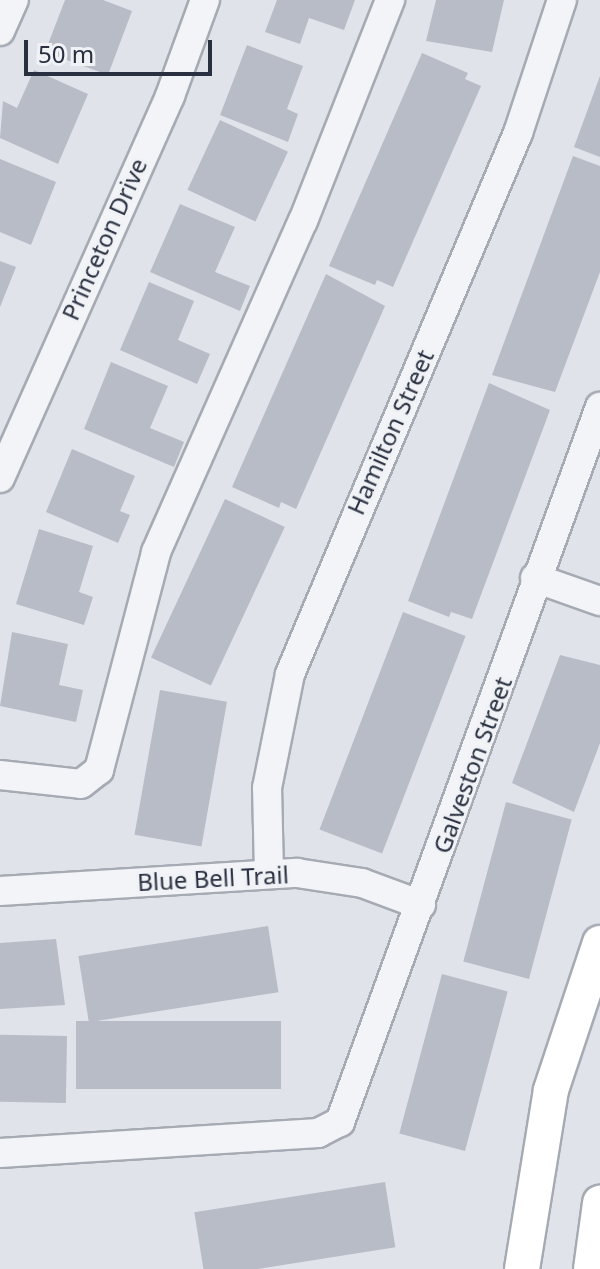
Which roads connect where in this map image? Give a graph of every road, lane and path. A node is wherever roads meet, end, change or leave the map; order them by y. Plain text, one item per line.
1 (14, 0) edge
2 (205, 0) edge
3 (390, 0) edge
4 (562, 0) edge
5 (0, 31) edge
6 (600, 407) edge
7 (0, 478) edge
8 (535, 578) junction
9 (600, 601) edge
10 (0, 775) edge
11 (269, 874) junction
12 (0, 891) edge
13 (421, 905) junction
14 (600, 943) edge
15 (0, 1153) edge
16 (600, 1203) edge
17 (522, 1269) edge
18 (591, 1269) edge

1 - 5 street
2 - 7 street, Princeton Drive
3 - 10 street
4 - 11 street, Hamilton Street
6 - 8 street, Galveston Street
8 - 9 street
8 - 13 street, Galveston Street
11 - 12 street, Blue Bell Trail
11 - 13 street, Blue Bell Trail
13 - 15 street, Galveston Street
14 - 17 main road
16 - 18 main road

